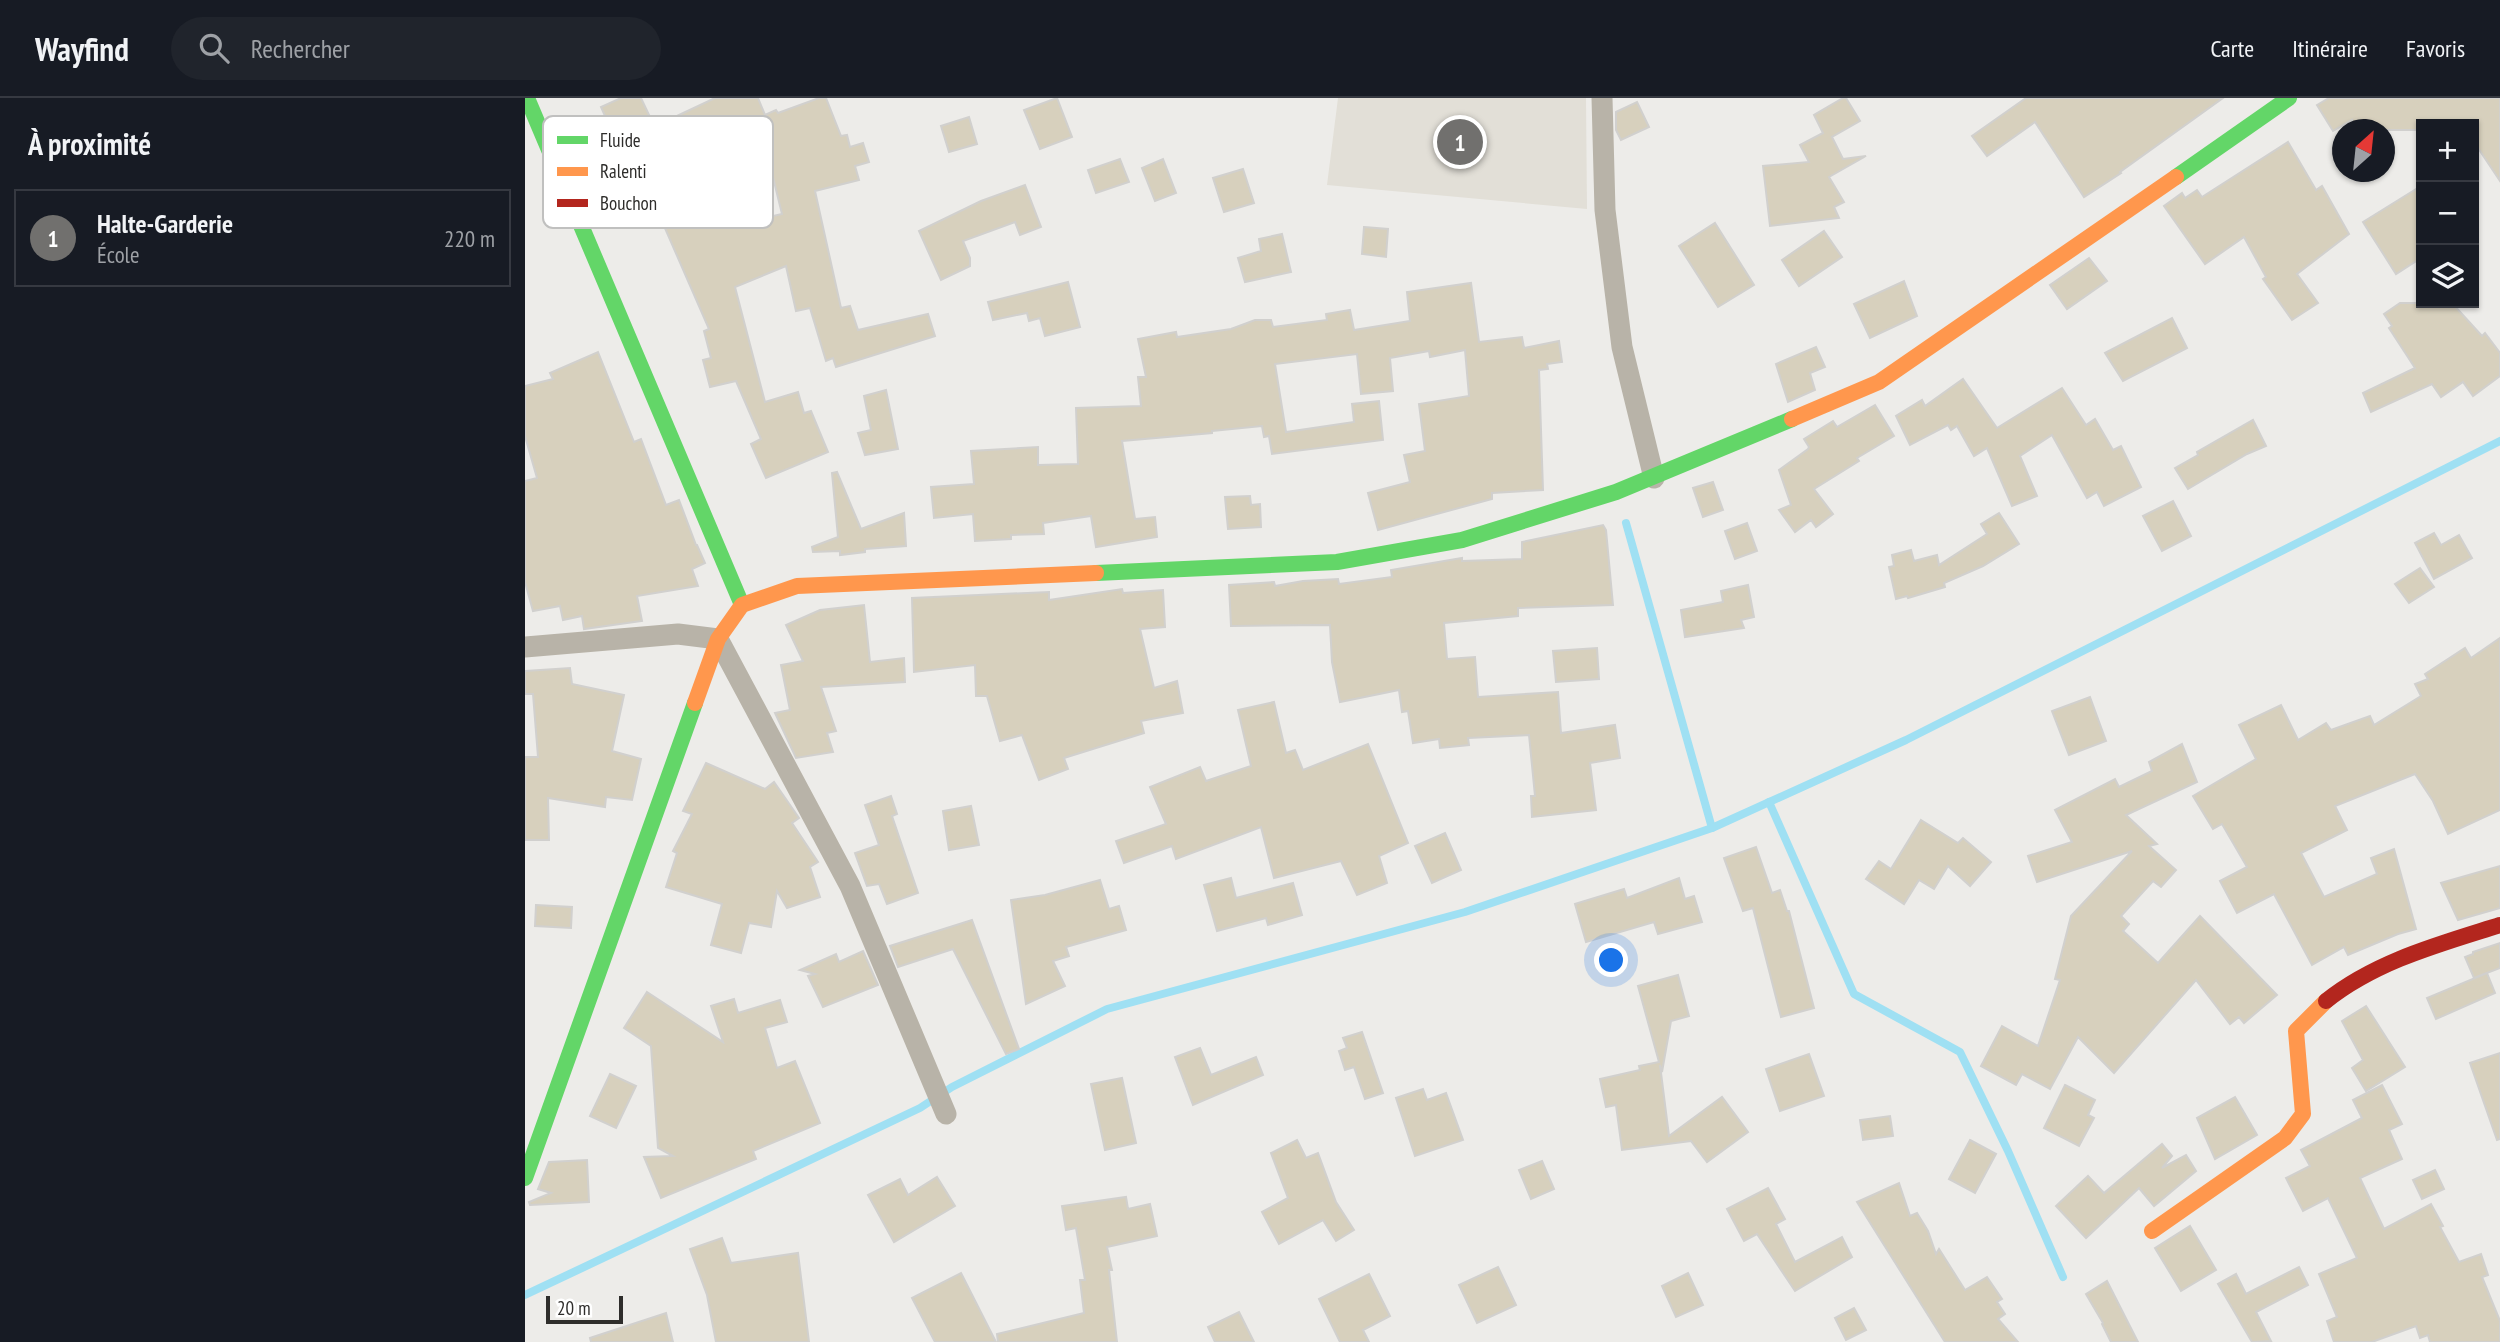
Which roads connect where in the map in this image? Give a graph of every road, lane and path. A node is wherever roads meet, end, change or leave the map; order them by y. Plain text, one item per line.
1 (527, 98) edge
2 (1602, 98) edge
3 (2290, 98) edge
4 (543, 136) edge
5 (582, 228) edge
6 (1654, 478) junction
7 (742, 606) junction
8 (718, 639) junction
9 (525, 647) edge
10 (2500, 925) edge
11 (944, 1110) dead end
12 (525, 1178) edge
13 (2152, 1231) dead end

1 - 4 street
2 - 6 street
3 - 6 street
5 - 7 street
6 - 7 street
7 - 8 street
8 - 9 street
8 - 11 street
8 - 12 street
10 - 13 street

